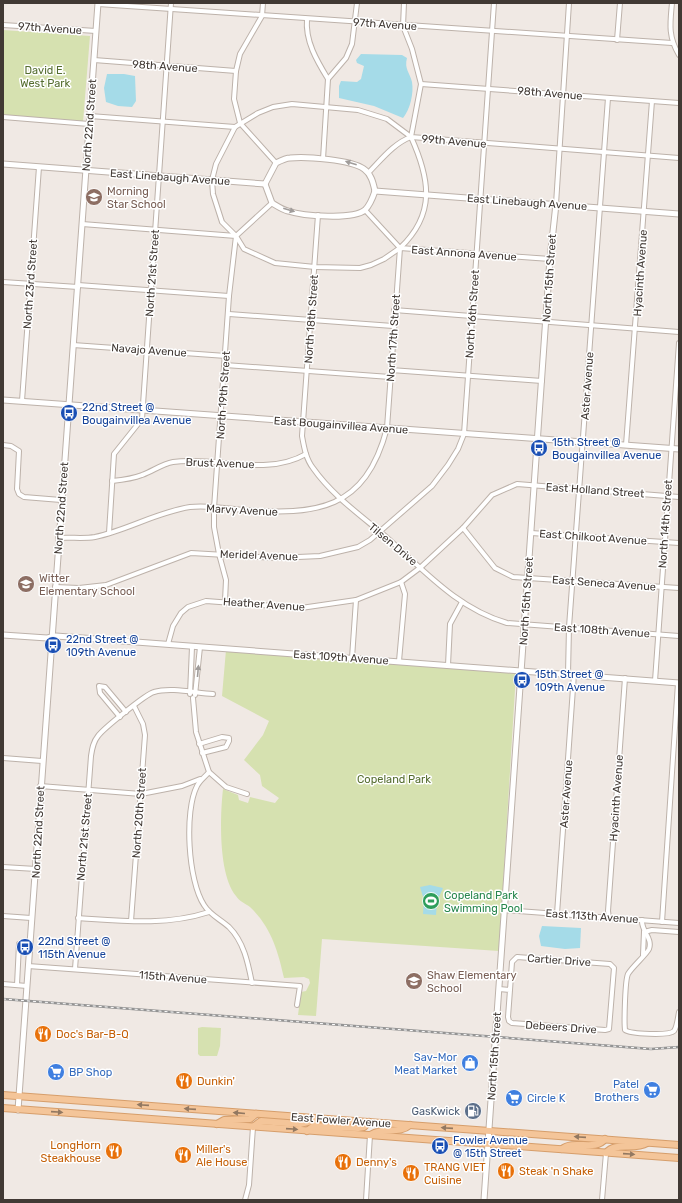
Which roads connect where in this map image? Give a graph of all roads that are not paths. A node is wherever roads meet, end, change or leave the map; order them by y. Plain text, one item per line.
1 (98, 3) edge
2 (171, 3) edge
3 (263, 3) edge
4 (356, 3) edge
5 (404, 3) edge
6 (494, 3) edge
7 (570, 3) edge
8 (620, 3) edge
9 (672, 3) edge
10 (171, 9) junction
11 (262, 16) junction
12 (307, 19) junction
13 (355, 22) junction
14 (3, 25) edge
15 (403, 26) junction
16 (96, 31) junction
17 (492, 32) junction
18 (567, 37) junction
19 (617, 40) junction
20 (672, 43) junction
21 (679, 56) edge
22 (94, 60) junction
23 (168, 66) junction
24 (236, 71) junction
25 (328, 79) junction
26 (421, 84) junction
27 (488, 88) junction
28 (564, 94) junction
29 (608, 98) junction
30 (652, 101) junction
31 (679, 103) edge
32 (326, 106) junction
33 (90, 116) junction
34 (3, 117) edge
35 (164, 122) junction
36 (240, 123) junction
37 (89, 124) junction
38 (235, 127) junction
39 (411, 137) junction
40 (484, 143) junction
41 (559, 149) junction
42 (604, 152) junction
43 (648, 156) junction
44 (679, 158) edge
45 (323, 159) junction
46 (276, 163) junction
47 (3, 164) edge
48 (39, 167) junction
49 (85, 170) junction
50 (368, 173) junction
51 (160, 176) junction
52 (212, 180) junction
53 (265, 184) junction
54 (375, 191) junction
55 (427, 195) junction
56 (481, 199) junction
57 (272, 203) junction
58 (556, 204) junction
59 (600, 207) junction
60 (365, 210) junction
61 (644, 210) junction
62 (679, 214) edge
63 (318, 215) junction
64 (82, 224) junction
65 (156, 229) junction
66 (236, 236) junction
67 (400, 248) junction
68 (476, 254) junction
69 (550, 259) junction
70 (315, 267) junction
71 (3, 282) edge
72 (30, 284) junction
73 (78, 286) junction
74 (151, 290) junction
75 (229, 296) junction
76 (394, 310) junction
77 (229, 314) junction
78 (471, 316) junction
79 (311, 320) junction
80 (546, 321) junction
81 (591, 324) junction
82 (393, 326) junction
83 (636, 328) junction
84 (679, 332) edge
85 (679, 343) edge
86 (73, 345) junction
87 (146, 350) junction
88 (226, 356) junction
89 (225, 365) junction
90 (391, 370) junction
91 (307, 371) junction
92 (468, 376) junction
93 (390, 377) junction
94 (542, 381) junction
95 (3, 400) edge
96 (22, 401) junction
97 (69, 404) junction
98 (142, 410) junction
99 (221, 416) junction
100 (304, 422) junction
101 (387, 428) junction
102 (464, 434) junction
103 (537, 438) junction
104 (583, 442) junction
105 (3, 445) edge
106 (626, 445) junction
107 (671, 448) junction
108 (679, 449) edge
109 (306, 454) junction
110 (217, 461) junction
111 (112, 482) junction
112 (534, 486) junction
113 (579, 488) junction
114 (667, 496) junction
115 (679, 497) edge
116 (61, 500) junction
117 (341, 500) junction
118 (214, 508) junction
119 (462, 528) junction
120 (379, 531) junction
121 (109, 533) junction
122 (531, 533) junction
123 (577, 535) junction
124 (58, 538) junction
125 (665, 542) junction
126 (679, 543) edge
127 (219, 554) junction
128 (421, 567) junction
129 (528, 578) junction
130 (573, 581) junction
131 (401, 582) junction
132 (661, 586) junction
133 (55, 587) junction
134 (679, 588) edge
135 (356, 600) junction
136 (225, 601) junction
137 (462, 602) junction
138 (525, 624) junction
139 (569, 627) junction
140 (658, 634) junction
141 (3, 635) edge
142 (679, 636) edge
143 (51, 637) junction
144 (168, 644) junction
145 (192, 646) junction
146 (200, 647) junction
147 (352, 658) junction
148 (399, 661) junction
149 (448, 665) junction
150 (521, 670) junction
151 (571, 674) junction
152 (625, 678) junction
153 (655, 680) junction
154 (679, 683) edge
155 (189, 692) junction
156 (196, 693) junction
157 (213, 694) dead end
158 (193, 698) junction
159 (134, 706) junction
160 (126, 712) junction
161 (120, 717) junction
162 (199, 744) junction
163 (202, 753) junction
164 (3, 758) edge
165 (42, 761) junction
166 (209, 772) junction
167 (201, 779) junction
168 (40, 786) junction
169 (88, 790) junction
170 (141, 794) junction
171 (247, 794) dead end
172 (3, 867) edge
173 (36, 869) junction
174 (504, 910) junction
175 (210, 912) junction
176 (557, 914) junction
177 (3, 916) edge
178 (31, 918) junction
179 (78, 918) junction
180 (609, 918) junction
181 (642, 920) junction
182 (131, 922) junction
183 (662, 922) junction
184 (679, 923) edge
185 (644, 932) junction
186 (679, 932) edge
187 (19, 944) dead end
188 (643, 955) junction
189 (28, 966) junction
190 (75, 969) junction
191 (252, 983) junction
192 (3, 984) edge
193 (16, 985) junction
194 (27, 986) junction
195 (499, 989) junction
196 (510, 990) junction
197 (297, 1005) dead end
198 (679, 1012) edge
199 (608, 1030) joint
200 (3, 1095) edge
201 (19, 1096) junction
202 (3, 1108) edge
203 (18, 1110) junction
204 (256, 1114) junction
205 (320, 1119) junction
206 (369, 1122) junction
207 (217, 1124) junction
208 (410, 1125) junction
209 (253, 1127) junction
210 (307, 1130) junction
211 (489, 1130) junction
212 (370, 1135) junction
213 (605, 1139) junction
214 (647, 1142) junction
215 (488, 1144) junction
216 (679, 1145) edge
217 (562, 1149) junction
218 (606, 1152) junction
219 (679, 1158) edge
220 (245, 1200) edge
221 (366, 1200) edge
222 (484, 1200) edge
223 (602, 1200) edge

1 - 10 street, 97th Avenue
1 - 16 street, North 22nd Street
2 - 10 street, North 21st Street
3 - 11 street
4 - 13 street
5 - 15 street
6 - 17 street, North 16th Street
7 - 18 street, North 15th Street
8 - 19 street
9 - 20 street
10 - 11 street, 97th Avenue
10 - 23 street, North 21st Street
11 - 12 street, 97th Avenue
11 - 24 street
12 - 13 street, 97th Avenue
12 - 25 street
13 - 15 street, 97th Avenue
13 - 25 street
14 - 16 street, 97th Avenue
15 - 17 street, 97th Avenue
15 - 26 street
16 - 22 street, North 22nd Street
17 - 18 street, 97th Avenue
17 - 27 street, North 16th Street
18 - 19 street, 97th Avenue
18 - 28 street, North 15th Street
19 - 20 street, 97th Avenue
20 - 21 street
22 - 23 street, 98th Avenue
22 - 33 street, North 22nd Street
23 - 24 street, 98th Avenue
23 - 35 street, North 21st Street
24 - 36 street
25 - 32 street
26 - 27 street, 98th Avenue
26 - 39 street
27 - 28 street, 98th Avenue
27 - 40 street, North 16th Street
28 - 29 street, 98th Avenue
28 - 41 street, North 15th Street
29 - 30 street, 98th Avenue
29 - 42 street, Aster Avenue
30 - 31 street, 98th Avenue
30 - 43 street, Hyacinth Avenue
32 - 36 street, 99th Avenue
32 - 39 street, 99th Avenue
32 - 45 street
33 - 35 street
33 - 37 street, North 22nd Street
34 - 37 street
35 - 38 street
35 - 51 street, North 21st Street
36 - 38 street
36 - 46 street
37 - 49 street, North 22nd Street
38 - 52 street
39 - 40 street, 99th Avenue
39 - 50 street
39 - 55 street
40 - 41 street, 99th Avenue
40 - 56 street, North 16th Street
41 - 42 street, 99th Avenue
41 - 58 street, North 15th Street
42 - 43 street, 99th Avenue
42 - 59 street, Aster Avenue
43 - 44 street, 99th Avenue
43 - 61 street, Hyacinth Avenue
45 - 46 street
50 -> 45 street
46 - 53 street
47 - 48 street, East Linebaugh Avenue
48 - 49 street, East Linebaugh Avenue
48 - 72 street, North 23rd Street
49 - 51 street, East Linebaugh Avenue
49 - 64 street, North 22nd Street
50 - 54 street
51 - 52 street, East Linebaugh Avenue
51 - 65 street, North 21st Street
52 - 53 street, East Linebaugh Avenue
52 - 66 street
53 - 57 street
54 - 55 street, East Linebaugh Avenue
54 - 60 street
55 - 56 street, East Linebaugh Avenue
55 - 67 street
56 - 58 street, East Linebaugh Avenue
56 - 68 street, North 16th Street
57 -> 63 street
57 - 66 street
58 - 59 street, East Linebaugh Avenue
58 - 69 street, North 15th Street
59 - 61 street, East Linebaugh Avenue
59 - 81 street, Aster Avenue
60 - 63 street
60 - 67 street
61 - 62 street, East Linebaugh Avenue
61 - 83 street, Hyacinth Avenue
63 - 70 street, North 18th Street
64 - 65 street
64 - 73 street, North 22nd Street
65 - 66 street
65 - 74 street, North 21st Street
66 - 70 street, East Annona Avenue
66 - 75 street, North 19th Street
67 - 68 street, East Annona Avenue
67 - 70 street, East Annona Avenue
67 - 76 street, North 17th Street
68 - 69 street, East Annona Avenue
68 - 78 street, North 16th Street
69 - 80 street, North 15th Street
70 - 79 street, North 18th Street
71 - 72 street
72 - 73 street
72 - 96 street, North 23rd Street
73 - 74 street
73 - 86 street, North 22nd Street
74 - 75 street
74 - 87 street, North 21st Street
75 - 77 street, North 19th Street
76 - 78 street
76 - 82 street, North 17th Street
77 - 79 street
77 - 88 street, North 19th Street
78 - 80 street
78 - 92 street, North 16th Street
79 - 82 street
79 - 91 street, North 18th Street
80 - 81 street
80 - 94 street, North 15th Street
81 - 83 street
81 - 104 street, Aster Avenue
82 - 90 street, North 17th Street
83 - 84 street
83 - 106 street, Hyacinth Avenue
85 - 107 street, North 14th Street
86 - 87 street, Navajo Avenue
86 - 97 street, North 22nd Street
87 - 88 street, Navajo Avenue
87 - 98 street, North 21st Street
88 - 89 street, North 19th Street
89 - 91 street
89 - 99 street, North 19th Street
90 - 92 street
90 - 93 street, North 17th Street
91 - 93 street
91 - 100 street, North 18th Street
92 - 94 street
92 - 102 street, North 16th Street
93 - 101 street, North 17th Street
94 - 103 street, North 15th Street
95 - 96 street, East Bougainvillea Avenue
96 - 97 street, East Bougainvillea Avenue
97 - 98 street, East Bougainvillea Avenue
97 - 116 street, North 22nd Street
98 - 99 street, East Bougainvillea Avenue
98 - 111 street, North 21st Street
99 - 100 street, East Bougainvillea Avenue
99 - 110 street, North 19th Street
100 - 101 street, East Bougainvillea Avenue
100 - 109 street, Tilsen Drive
101 - 102 street, East Bougainvillea Avenue
101 - 117 street, Marvy Avenue
102 - 103 street, East Bougainvillea Avenue
102 - 120 street, Meridel Avenue
103 - 104 street, East Bougainvillea Avenue
103 - 112 street, North 15th Street
104 - 106 street, East Bougainvillea Avenue
104 - 113 street, Aster Avenue
105 - 116 street
106 - 107 street, East Bougainvillea Avenue
107 - 108 street, East Bougainvillea Avenue
107 - 114 street, North 14th Street
109 - 110 street, Brust Avenue
109 - 117 street, Tilsen Drive
110 - 111 street, Brust Avenue
110 - 118 street, North 19th Street
111 - 121 street, North 21st Street
112 - 113 street, East Holland Street
112 - 119 street, Heather Avenue
112 - 122 street, North 15th Street
113 - 114 street, East Holland Street
113 - 123 street, Aster Avenue
114 - 115 street, East Holland Street
114 - 125 street, North 14th Street
116 - 124 street, North 22nd Street
117 - 118 street, Marvy Avenue
117 - 120 street, Tilsen Drive
118 - 121 street, Marvy Avenue
118 - 127 street, North 19th Street
119 - 128 street, Heather Avenue
119 - 129 street, East Seneca Avenue
120 - 127 street, Meridel Avenue
120 - 128 street, Tilsen Drive
121 - 124 street, Marvy Avenue
122 - 123 street, East Chilkoot Avenue
122 - 129 street, North 15th Street
123 - 125 street, East Chilkoot Avenue
123 - 130 street, Aster Avenue
124 - 133 street, North 22nd Street
125 - 126 street, East Chilkoot Avenue
125 - 132 street, North 14th Street
127 - 133 street, Meridel Avenue
127 - 136 street, North 19th Street
128 - 131 street, Heather Avenue
128 - 137 street, Tilsen Drive
129 - 130 street, East Seneca Avenue
129 - 138 street, North 15th Street
130 - 132 street, East Seneca Avenue
130 - 139 street, Aster Avenue
131 - 135 street, Heather Avenue
131 - 148 street
132 - 134 street, East Seneca Avenue
132 - 140 street, North 14th Street
133 - 143 street, North 22nd Street
135 - 136 street, Heather Avenue
135 - 147 street
136 - 144 street, Heather Avenue
137 - 138 street, Tilsen Drive
137 - 149 street
138 - 139 street, East 108th Avenue
138 - 150 street, North 15th Street
139 - 140 street, East 108th Avenue
139 - 151 street, Aster Avenue
140 - 142 street, East 108th Avenue
140 - 153 street, North 14th Street
141 - 143 street, East 109th Avenue
143 - 144 street, East 109th Avenue
143 - 165 street, North 22nd Street
144 - 145 street, East 109th Avenue
145 - 146 street, East 109th Avenue
145 - 155 street
146 - 147 street, East 109th Avenue
156 -> 146 street
147 - 148 street, East 109th Avenue
148 - 149 street, East 109th Avenue
149 - 150 street, East 109th Avenue
150 - 151 street, East 109th Avenue
150 - 174 street, North 15th Street
151 - 152 street, East 109th Avenue
151 - 176 street, Aster Avenue
152 - 153 street, East 109th Avenue
152 - 180 street, Hyacinth Avenue
153 - 154 street, East 109th Avenue
154 - 183 street
155 - 156 street, North 21st Street
155 - 158 street
155 - 159 street, North 21st Street
156 - 157 street, North 21st Street
156 - 158 street
158 - 162 street
159 - 160 street, North 21st Street
159 - 170 street, North 20th Street
160 - 161 street, North 21st Street
160 - 161 street
161 - 169 street, North 21st Street
162 - 163 street
162 - 163 street
163 - 166 street
164 - 165 street
165 - 168 street, North 22nd Street
166 - 167 street
166 - 171 street
167 - 170 street
167 - 175 street
168 - 169 street
168 - 173 street, North 22nd Street
169 - 170 street
169 - 179 street, North 21st Street
170 - 182 street, North 20th Street
172 - 173 street
173 - 178 street, North 22nd Street
174 - 176 street, East 113th Avenue
174 - 195 street, North 15th Street
175 - 182 street
175 - 191 street
176 - 180 street, East 113th Avenue
177 - 178 street
178 - 189 street, North 22nd Street
179 - 182 street
179 - 190 street, North 21st Street
180 - 181 street, East 113th Avenue
181 - 183 street, East 113th Avenue
181 - 185 street
183 - 184 street, East 113th Avenue
185 - 186 street
185 - 188 street
185 - 188 street
187 - 193 street
188 - 198 street
189 - 190 street, 115th Avenue
189 - 194 street, North 22nd Street
190 - 191 street, 115th Avenue
191 - 197 street, 115th Avenue
192 - 193 street
193 - 194 street
194 - 201 street, North 22nd Street
195 - 196 street
195 - 211 street, North 15th Street
196 - 199 street, Debeers Drive
196 - 199 street, Cartier Drive
200 - 201 main road, East Fowler Avenue
201 - 203 street, North 22nd Street
204 -> 201 main road, East Fowler Avenue
202 - 203 main road, East Fowler Avenue
203 -> 207 main road, East Fowler Avenue
204 - 205 main road, East Fowler Avenue
204 - 207 main road
205 - 206 main road, East Fowler Avenue
205 - 209 main road
206 - 208 main road, East Fowler Avenue
206 - 210 main road
207 - 209 main road, East Fowler Avenue
211 -> 208 main road, East Fowler Avenue
208 - 212 main road
209 -> 210 main road, East Fowler Avenue
209 - 220 street
210 - 212 main road, East Fowler Avenue
213 -> 211 main road, East Fowler Avenue
211 - 215 street, North 15th Street
212 - 215 main road, East Fowler Avenue
212 - 221 street
213 - 214 main road, East Fowler Avenue
213 - 217 main road
214 - 216 main road, East Fowler Avenue
214 - 218 main road
215 - 217 main road, East Fowler Avenue
215 - 222 street, North 15th Street
217 - 218 main road, East Fowler Avenue
218 -> 219 main road, East Fowler Avenue
218 - 223 street

